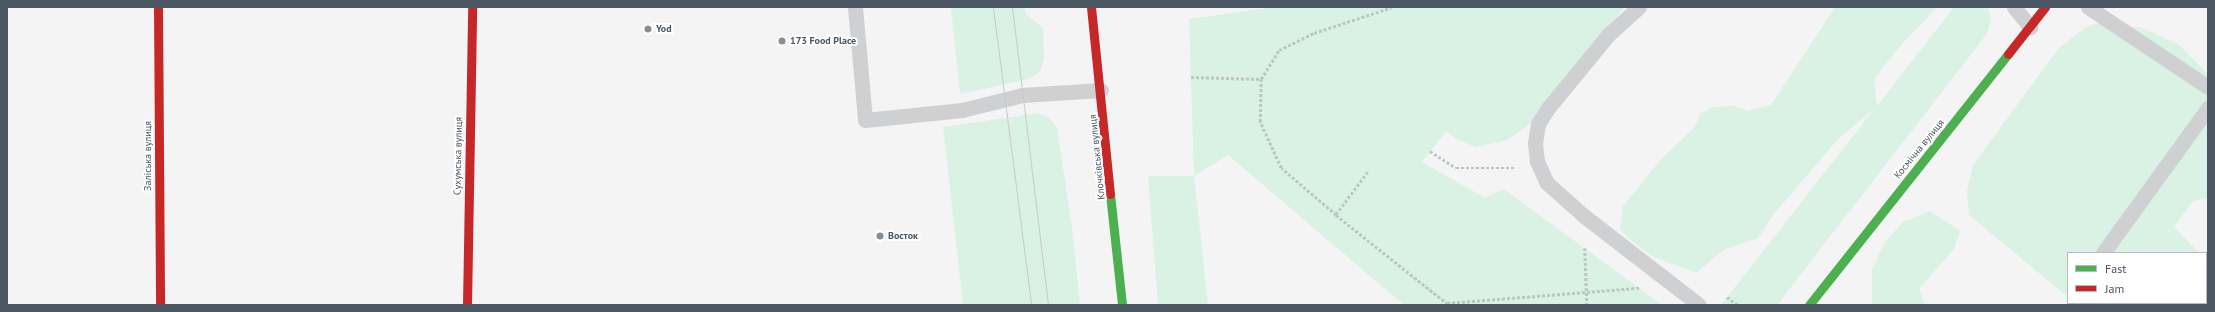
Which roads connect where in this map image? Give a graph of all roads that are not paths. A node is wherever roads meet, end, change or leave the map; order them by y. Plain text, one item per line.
1 (158, 7) edge
2 (472, 7) edge
3 (855, 7) edge
4 (1091, 7) edge
5 (1640, 7) edge
6 (2014, 7) edge
7 (2045, 7) edge
8 (2088, 7) edge
9 (2030, 27) junction
10 (2208, 87) edge
11 (1101, 90) junction
12 (2208, 108) edge
13 (2105, 252) edge
14 (1812, 303) edge
15 (160, 305) edge
16 (467, 305) edge
17 (1122, 305) edge
18 (1699, 305) edge

1 - 15 street, Заліська вулиця
2 - 16 street, Сухумська вулиця
3 - 11 lane
4 - 11 street, Клочківська вулиця
5 - 18 lane
6 - 9 lane
7 - 9 street, Космічна вулиця
8 - 10 lane
9 - 14 street, Космічна вулиця
11 - 17 street, Клочківська вулиця
12 - 13 lane

